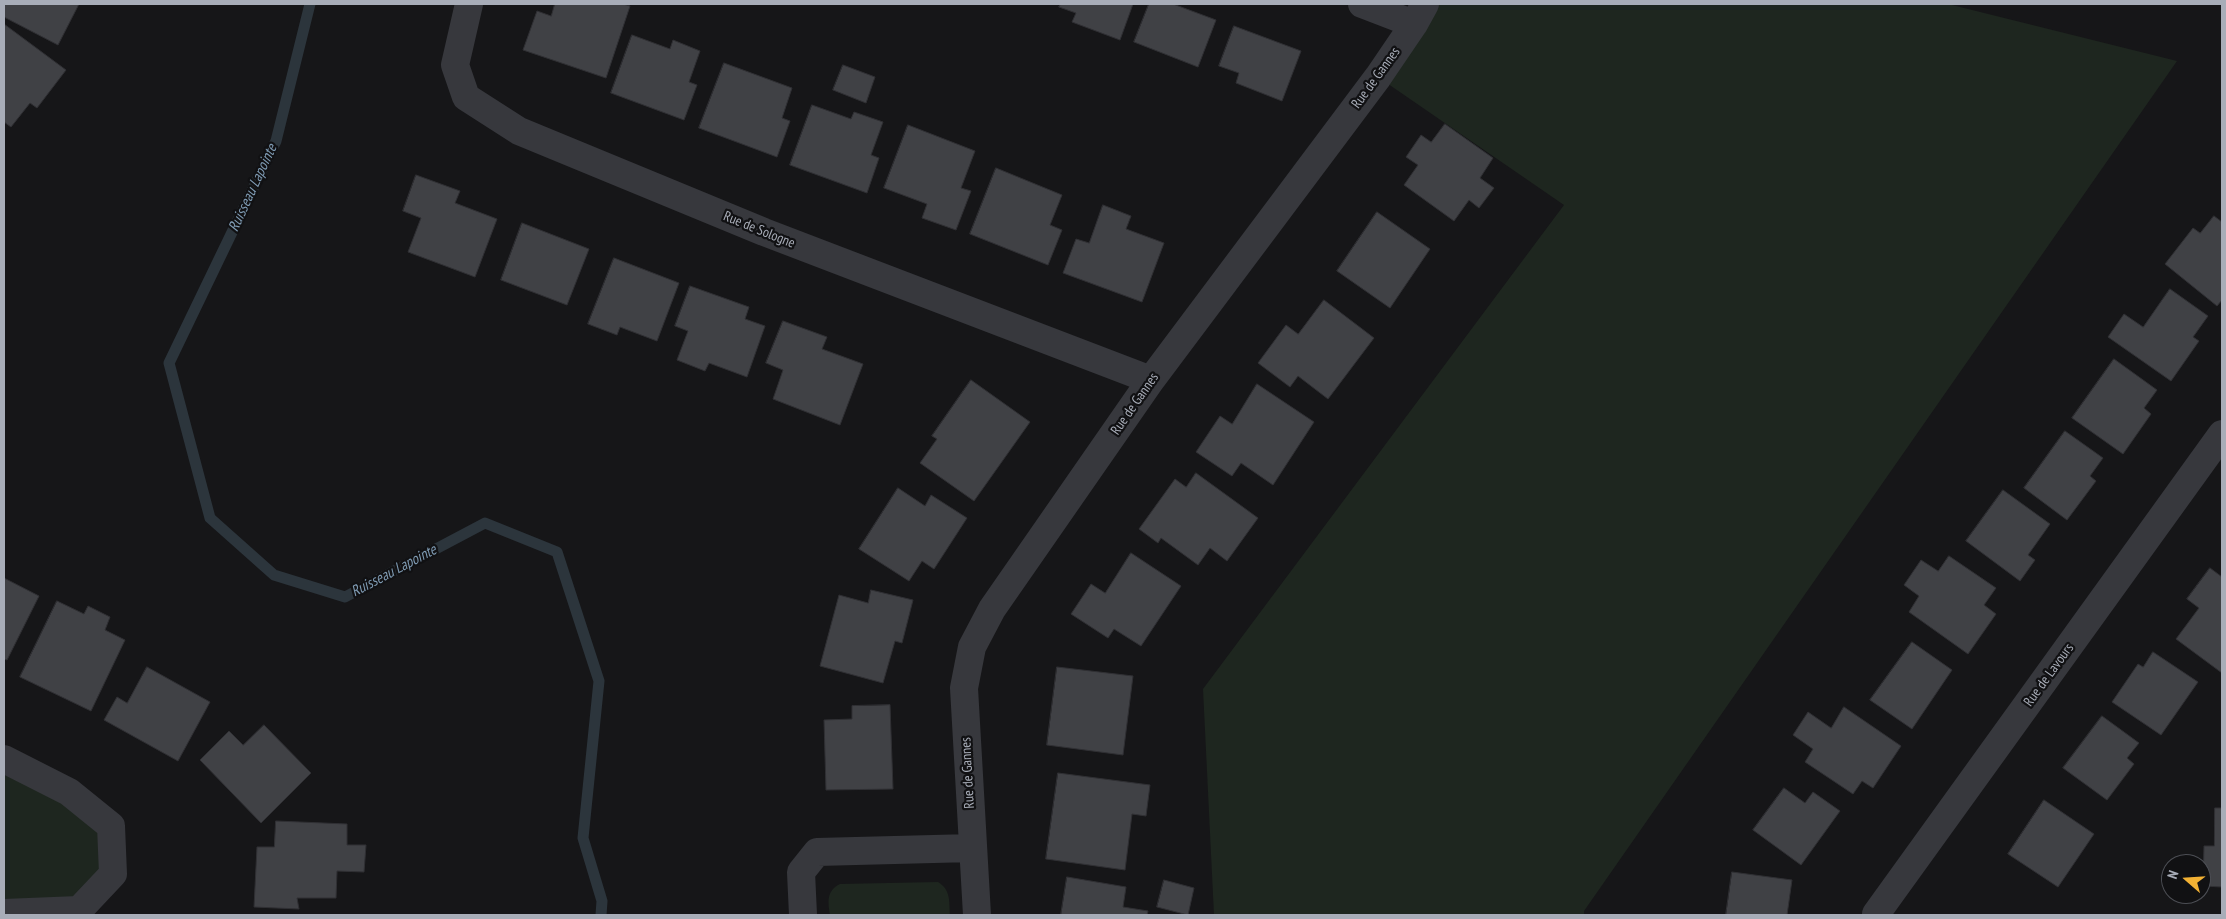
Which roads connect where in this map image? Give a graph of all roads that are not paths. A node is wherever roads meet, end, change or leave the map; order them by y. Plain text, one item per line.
1 (469, 4) edge
2 (1362, 4) edge
3 (1420, 14) edge
4 (1150, 380) junction
5 (2222, 434) edge
6 (4, 759) edge
7 (972, 848) junction
8 (4, 914) edge
9 (803, 915) edge
10 (977, 915) edge
11 (1878, 915) edge

1 - 4 street, Rue de Sologne
2 - 3 street
3 - 4 street, Rue de Gannes
4 - 7 street, Rue de Gannes
5 - 11 street, Rue de Lavours
6 - 8 street
7 - 9 street
7 - 10 street, Rue de Gannes

